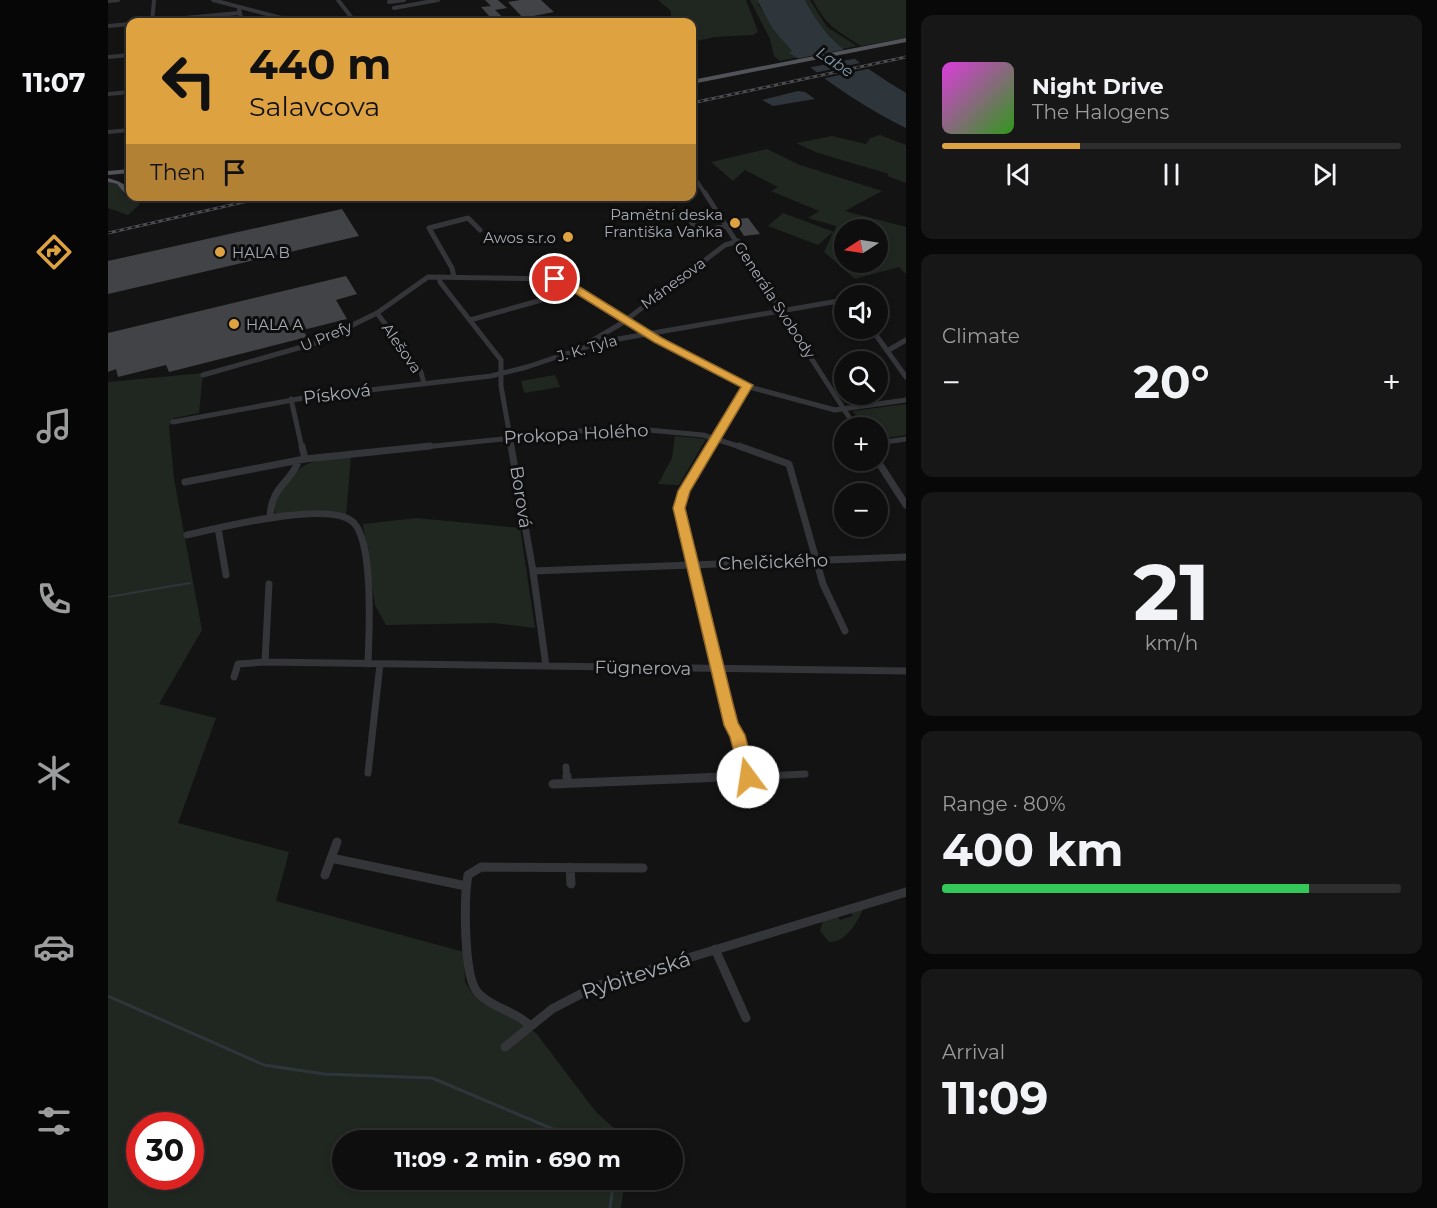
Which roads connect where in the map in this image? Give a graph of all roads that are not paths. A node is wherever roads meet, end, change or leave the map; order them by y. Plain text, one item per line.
1 (118, 0) edge
2 (154, 0) edge
3 (213, 0) edge
4 (338, 0) edge
5 (404, 0) edge
6 (438, 0) edge
7 (108, 1) edge
8 (389, 2) dead end
9 (240, 7) junction
10 (394, 8) dead end
11 (239, 13) junction
12 (152, 18) edge
13 (191, 18) edge
14 (241, 18) edge
15 (282, 18) edge
16 (352, 18) edge
17 (126, 24) edge
18 (108, 26) edge
19 (906, 40) edge
20 (906, 45) edge
21 (870, 50) junction
22 (126, 55) edge
23 (108, 57) edge
24 (696, 83) edge
25 (126, 92) edge
26 (108, 94) edge
27 (126, 130) edge
28 (108, 132) edge
29 (126, 171) edge
30 (108, 173) edge
31 (126, 177) edge
32 (108, 179) edge
33 (696, 180) edge
34 (126, 191) edge
35 (672, 214) dead end
36 (727, 226) junction
37 (480, 230) dead end
38 (738, 241) junction
39 (439, 277) junction
40 (454, 277) junction
41 (577, 290) junction
42 (834, 302) edge
43 (781, 310) junction
44 (377, 313) junction
45 (470, 320) junction
46 (625, 320) junction
47 (646, 333) junction
48 (879, 339) edge
49 (906, 340) edge
50 (579, 348) junction
51 (887, 351) joint
52 (888, 352) edge
53 (502, 374) junction
54 (203, 375) dead end
55 (906, 377) edge
56 (424, 384) junction
57 (747, 385) junction
58 (291, 399) junction
59 (906, 400) edge
60 (844, 409) junction
61 (849, 417) edge
62 (173, 422) dead end
63 (511, 436) junction
64 (715, 437) junction
65 (906, 439) edge
66 (888, 442) edge
67 (302, 459) junction
68 (884, 471) edge
69 (185, 482) dead end
70 (906, 505) edge
71 (270, 518) junction
72 (218, 528) junction
73 (187, 535) dead end
74 (906, 557) edge
75 (816, 560) junction
76 (692, 565) junction
77 (533, 571) junction
78 (226, 575) dead end
79 (269, 584) dead end
80 (845, 631) dead end
81 (266, 662) junction
82 (368, 664) junction
83 (380, 664) junction
84 (546, 666) junction
85 (716, 669) junction
86 (906, 671) edge
87 (234, 677) dead end
88 (566, 767) dead end
89 (368, 773) dead end
90 (806, 774) dead end
91 (748, 777) junction
92 (567, 783) junction
93 (553, 784) dead end
94 (337, 842) dead end
95 (331, 858) junction
96 (570, 867) junction
97 (643, 868) dead end
98 (325, 875) dead end
99 (571, 884) dead end
100 (466, 886) junction
101 (906, 892) edge
102 (715, 949) junction
103 (746, 1018) dead end
104 (529, 1025) junction
105 (505, 1047) dead end

1 - 7 street
2 - 12 street
3 - 9 street
4 - 16 street
5 - 8 street
6 - 10 street
9 - 11 street
9 - 15 street
11 - 13 street
11 - 14 street
17 - 18 street
19 - 21 main road
20 - 21 main road
21 - 24 main road
22 - 23 street
25 - 26 street
27 - 28 street
29 - 30 main road
31 - 32 main road
32 - 34 main road
33 - 36 street, Generála Svobody
35 - 36 street
36 - 38 street, Generála Svobody
37 - 40 street
38 - 43 street, Generála Svobody
38 - 46 street, Mánesova
39 - 40 street
39 - 44 street, U Prefy
39 - 45 street, Borová
40 - 41 street
41 - 45 street
41 - 46 street
42 - 43 street, J. K. Tyla
43 - 47 street, J. K. Tyla
43 - 60 street, Generála Svobody
44 - 54 street, U Prefy
44 - 56 street, Alešova
45 - 53 street, Borová
46 - 47 street
46 - 50 street, Mánesova
47 - 50 street, J. K. Tyla
47 - 57 street
48 - 51 street
49 - 51 street
50 - 53 street, J. K. Tyla
52 - 55 street
53 - 56 street, Písková
53 - 63 street, Borová
56 - 58 street, Písková
57 - 60 street
57 - 64 street
58 - 62 street, Písková
58 - 67 street
59 - 60 street
60 - 61 street, Generála Svobody
63 - 64 street, Prokopa Holého
63 - 67 street, Prokopa Holého
63 - 77 street, Borová
64 - 75 street, Prokopa Holého
64 - 76 street
65 - 66 street
67 - 69 street, Prokopa Holého
67 - 71 street
68 - 70 street
71 - 72 street
71 - 82 street
72 - 73 street
72 - 78 street
74 - 75 street, Chelčického
75 - 76 street, Chelčického
75 - 80 street, Prokopa Holého
76 - 77 street, Chelčického
76 - 85 street
77 - 84 street, Borová
79 - 81 street
81 - 82 street, Fügnerova
81 - 87 street, Fügnerova
82 - 83 street, Fügnerova
83 - 84 street, Fügnerova
83 - 89 street
84 - 85 street, Fügnerova
85 - 86 street, Fügnerova
85 - 91 street
88 - 92 street
90 - 91 street
91 - 92 street
92 - 93 street
94 - 95 street
95 - 98 street
95 - 100 street
96 - 97 street
96 - 99 street
96 - 100 street
100 - 104 street
101 - 102 street, Rybitevská
102 - 103 street, Rybitevská
102 - 104 street, Rybitevská
104 - 105 street, Rybitevská

